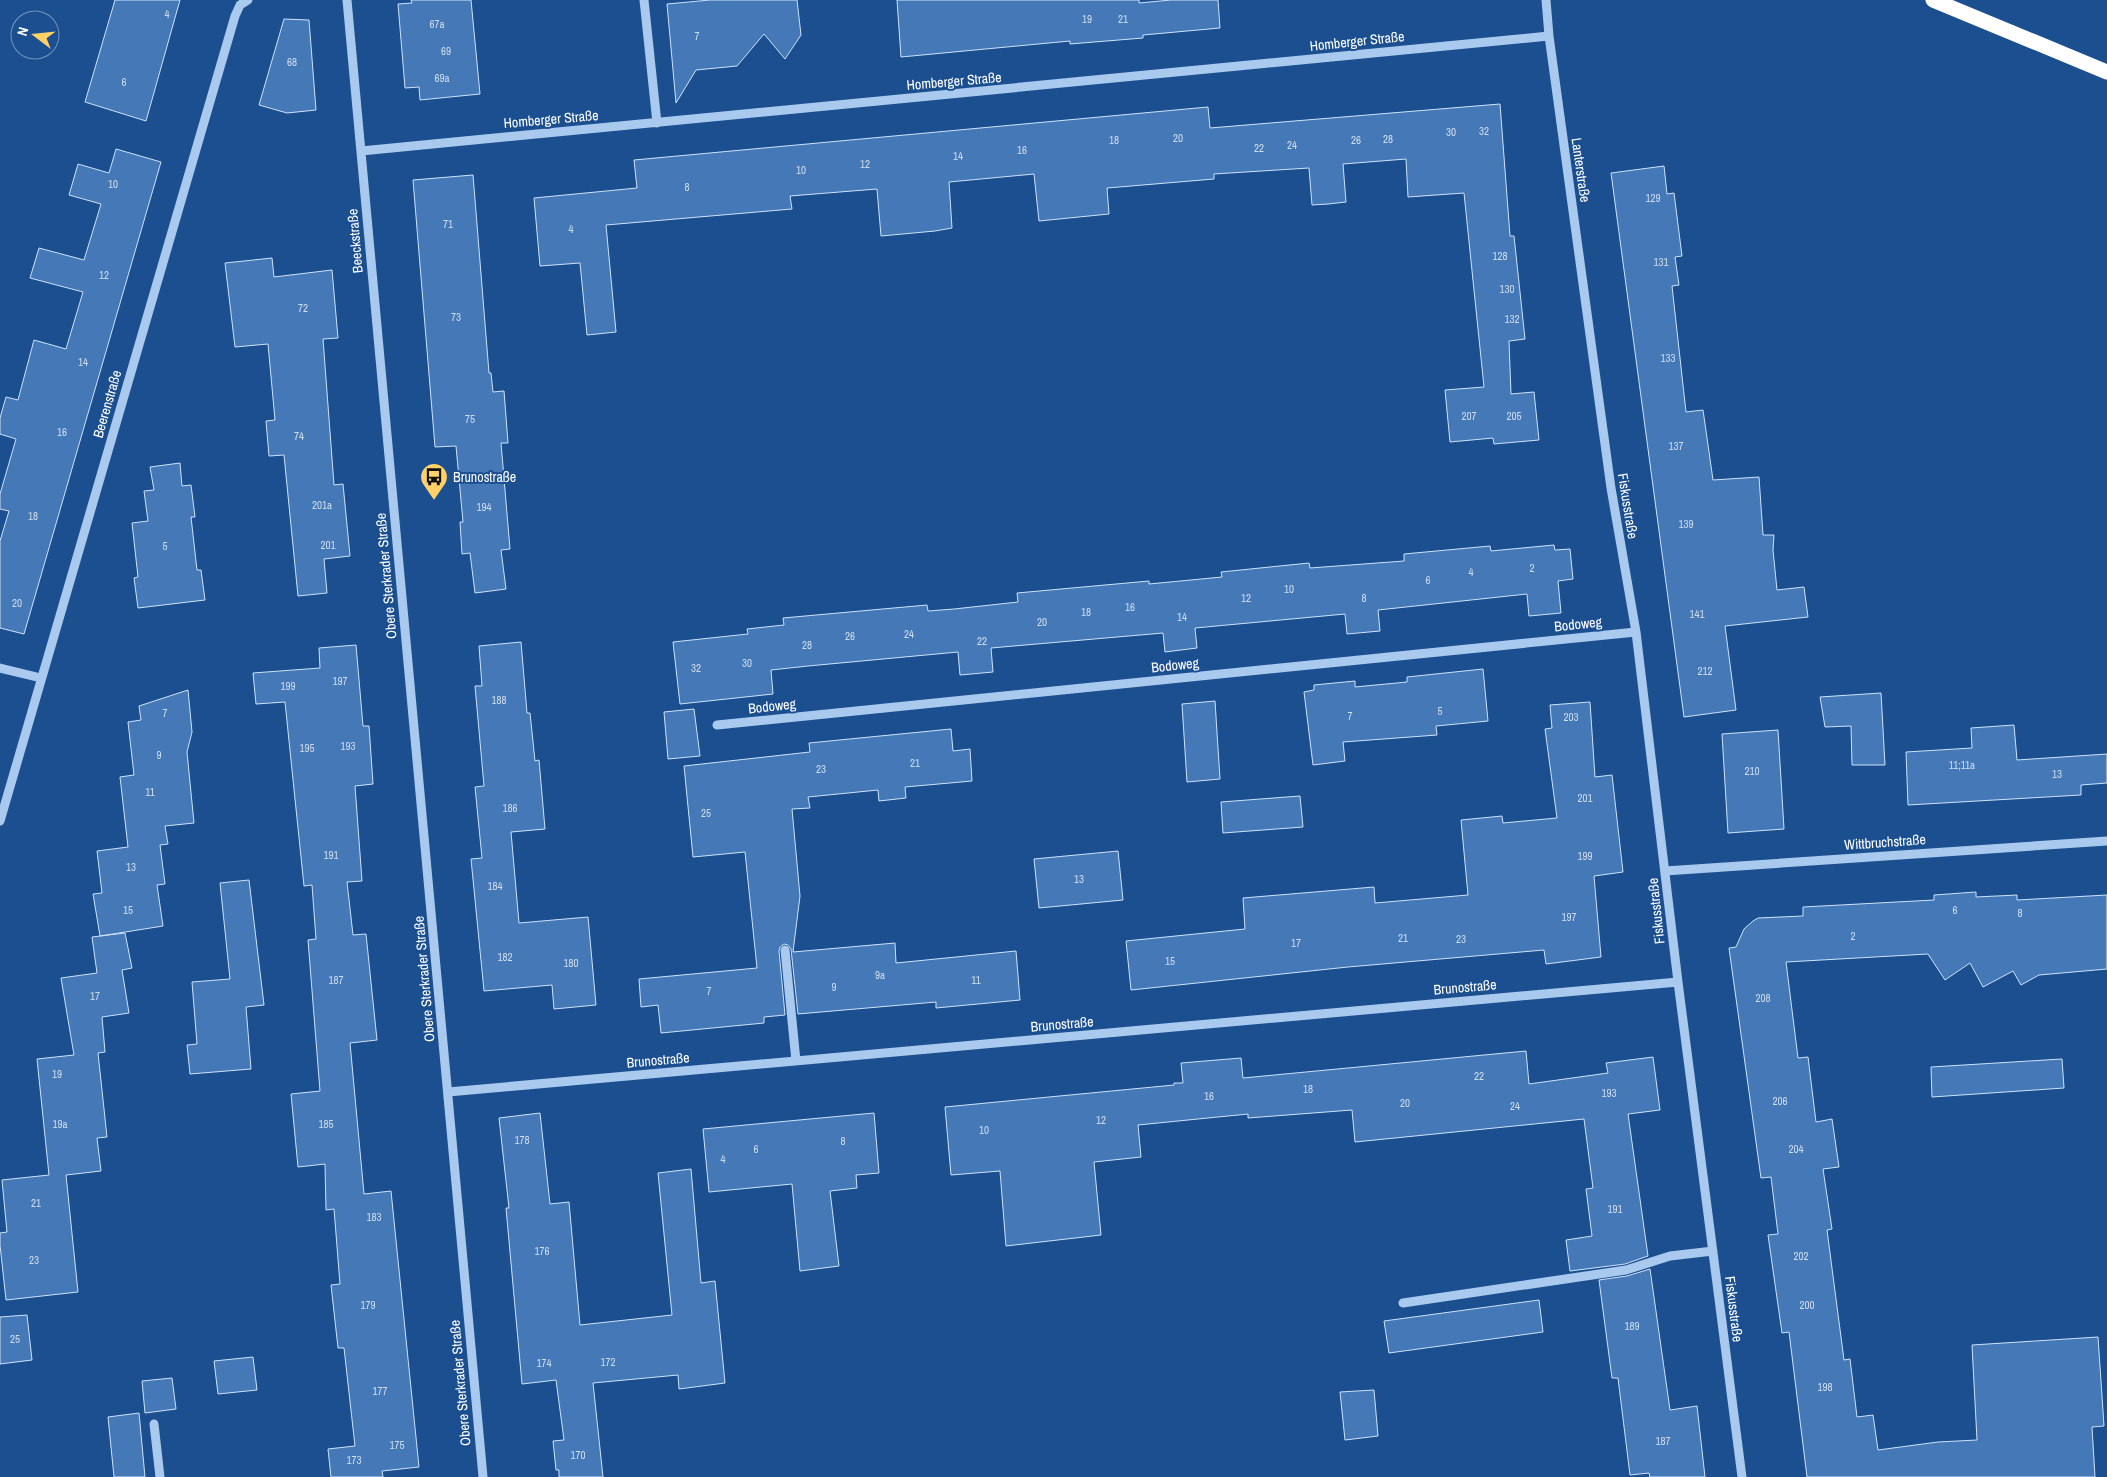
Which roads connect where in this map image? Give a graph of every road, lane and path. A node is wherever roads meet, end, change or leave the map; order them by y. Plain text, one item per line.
1 (248, 0) edge
2 (347, 0) edge
3 (644, 0) edge
4 (1546, 0) edge
5 (1933, 0) edge
6 (1549, 36) junction
7 (2107, 72) edge
8 (657, 123) junction
9 (361, 151) junction
10 (1590, 343) joint
11 (390, 479) joint
12 (1636, 632) junction
13 (0, 668) edge
14 (41, 678) junction
15 (717, 725) dead end
16 (0, 821) edge
17 (2107, 841) edge
18 (1665, 870) junction
19 (785, 950) dead end
20 (1678, 982) junction
21 (796, 1061) junction
22 (448, 1092) junction
23 (1713, 1251) junction
24 (1403, 1303) dead end
25 (154, 1424) dead end
26 (160, 1477) edge
27 (482, 1477) edge
28 (1742, 1477) edge

1 - 14 street, Beerenstraße
2 - 9 street, Beeckstraße
3 - 8 street
4 - 6 street, Lanterstraße
5 - 7 highway
6 - 8 street, Homberger Straße
6 - 10 street, Lanterstraße
8 - 9 street, Homberger Straße
9 - 11 street, Beeckstraße
10 - 12 street, Fiskusstraße
11 - 22 street, Obere Sterkrader Straße
12 - 15 street, Bodoweg
12 - 18 street, Fiskusstraße
13 - 14 street
14 - 16 street, Beerenstraße
17 - 18 street, Wittbruchstraße
18 - 20 street, Fiskusstraße
19 - 21 street
20 - 21 street, Brunostraße
20 - 23 street, Fiskusstraße
21 - 22 street, Brunostraße
22 - 27 street, Obere Sterkrader Straße
23 - 24 street
23 - 28 street, Fiskusstraße
25 - 26 street

